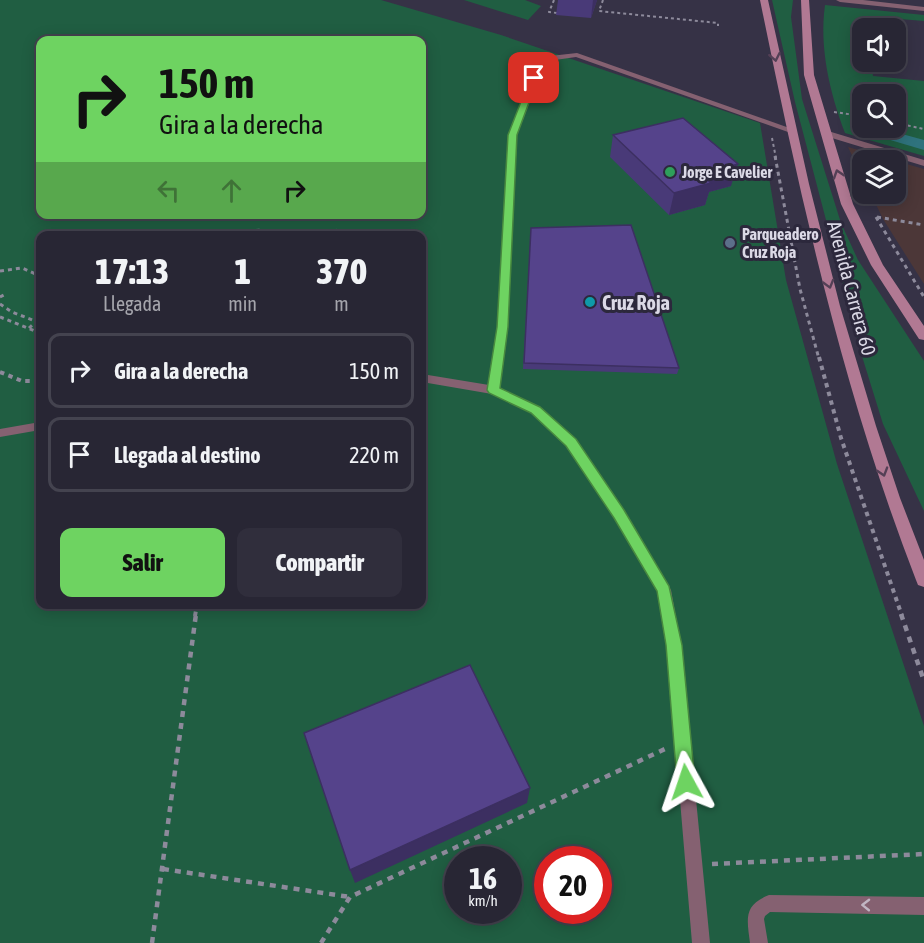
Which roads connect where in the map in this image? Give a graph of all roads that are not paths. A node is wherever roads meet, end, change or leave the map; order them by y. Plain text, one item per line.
1 (764, 0) edge
2 (805, 0) edge
3 (840, 0) edge
4 (924, 9) edge
5 (791, 130) junction
6 (825, 134) junction
7 (924, 163) edge
8 (924, 336) edge
9 (426, 379) edge
10 (494, 390) junction
11 (36, 427) edge
12 (0, 433) edge
13 (917, 546) edge
14 (924, 580) edge
15 (924, 906) edge
16 (701, 943) edge
17 (759, 943) edge

1 -> 5 main road, Avenida Carrera 60
2 - 6 main road, Avenida Carrera 60
3 - 4 street
5 - 10 lane
5 -> 13 main road, Avenida Carrera 60
6 - 7 lane
8 -> 6 main road, Avenida Carrera 60
9 - 10 lane
10 - 16 lane
11 - 12 lane
13 - 14 main road, Avenida Carrera 60
15 -> 17 lane

